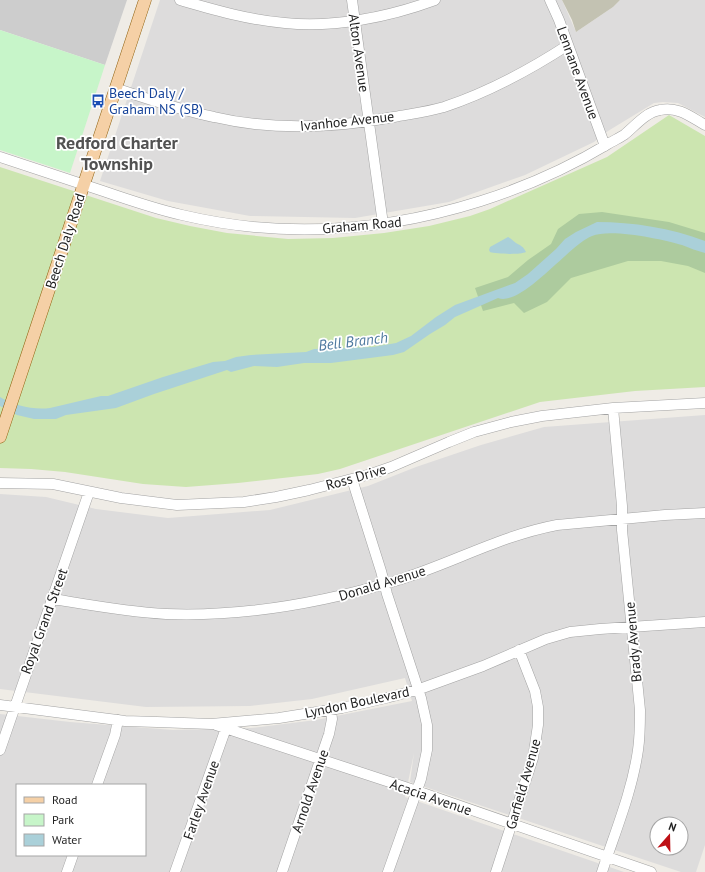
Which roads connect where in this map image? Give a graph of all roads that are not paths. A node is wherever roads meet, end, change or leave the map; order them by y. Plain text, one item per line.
1 (145, 0) edge
2 (180, 0) edge
3 (352, 0) edge
4 (435, 0) edge
5 (550, 0) edge
6 (355, 20) junction
7 (568, 45) junction
8 (115, 88) junction
9 (369, 122) junction
10 (705, 125) edge
11 (605, 146) junction
12 (0, 157) edge
13 (84, 184) junction
14 (383, 224) junction
15 (705, 403) edge
16 (613, 408) junction
17 (2, 432) edge
18 (352, 479) junction
19 (0, 483) edge
20 (89, 492) junction
21 (705, 513) edge
22 (622, 518) junction
23 (384, 584) junction
24 (53, 599) junction
25 (705, 622) edge
26 (632, 627) junction
27 (519, 650) junction
28 (417, 690) junction
29 (0, 705) edge
30 (15, 707) junction
31 (331, 710) junction
32 (118, 720) junction
33 (211, 724) junction
34 (226, 728) junction
35 (0, 750) edge
36 (320, 760) junction
37 (97, 784) edge
38 (417, 791) junction
39 (512, 824) junction
40 (73, 856) edge
41 (607, 857) junction
42 (67, 872) edge
43 (175, 872) edge
44 (282, 872) edge
45 (388, 872) edge
46 (496, 872) edge
47 (602, 872) edge
48 (651, 872) edge

1 - 8 main road, Beech Daly Road
2 - 6 street
3 - 6 street, Alton Avenue
4 - 6 street
5 - 7 street, Lennane Avenue
6 - 9 street, Alton Avenue
7 - 9 street, Ivanhoe Avenue
7 - 11 street, Lennane Avenue
8 - 9 street, Ivanhoe Avenue
8 - 13 main road, Beech Daly Road
9 - 14 street, Alton Avenue
10 - 11 street, Graham Road
11 - 14 street, Graham Road
12 - 13 street, Graham Road
13 - 14 street, Graham Road
13 - 17 main road, Beech Daly Road
15 - 16 street, Ross Drive
16 - 18 street, Ross Drive
16 - 22 street, Brady Avenue
18 - 20 street, Ross Drive
18 - 23 street
19 - 20 street, Ross Drive
20 - 24 street, Royal Grand Street
21 - 22 street, Donald Avenue
22 - 23 street, Donald Avenue
22 - 26 street, Brady Avenue
23 - 24 street, Donald Avenue
23 - 28 street
24 - 30 street, Royal Grand Street
25 - 26 street, Lyndon Boulevard
26 - 27 street, Lyndon Boulevard
26 - 41 street, Brady Avenue
27 - 28 street, Lyndon Boulevard
27 - 39 street, Garfield Avenue
28 - 31 street, Lyndon Boulevard
28 - 38 street
29 - 30 street, Lyndon Boulevard
30 - 32 street, Lyndon Boulevard
30 - 35 street, Royal Grand Street
31 - 33 street, Lyndon Boulevard
31 - 36 street, Arnold Avenue
32 - 33 street, Lyndon Boulevard
32 - 37 street
33 - 34 street, Acacia Avenue
34 - 36 street, Acacia Avenue
34 - 43 street, Farley Avenue
36 - 38 street, Acacia Avenue
36 - 44 street, Arnold Avenue
38 - 39 street, Acacia Avenue
38 - 45 street
39 - 41 street, Acacia Avenue
39 - 46 street, Garfield Avenue
40 - 42 street
41 - 47 street, Brady Avenue
41 - 48 street, Acacia Avenue

